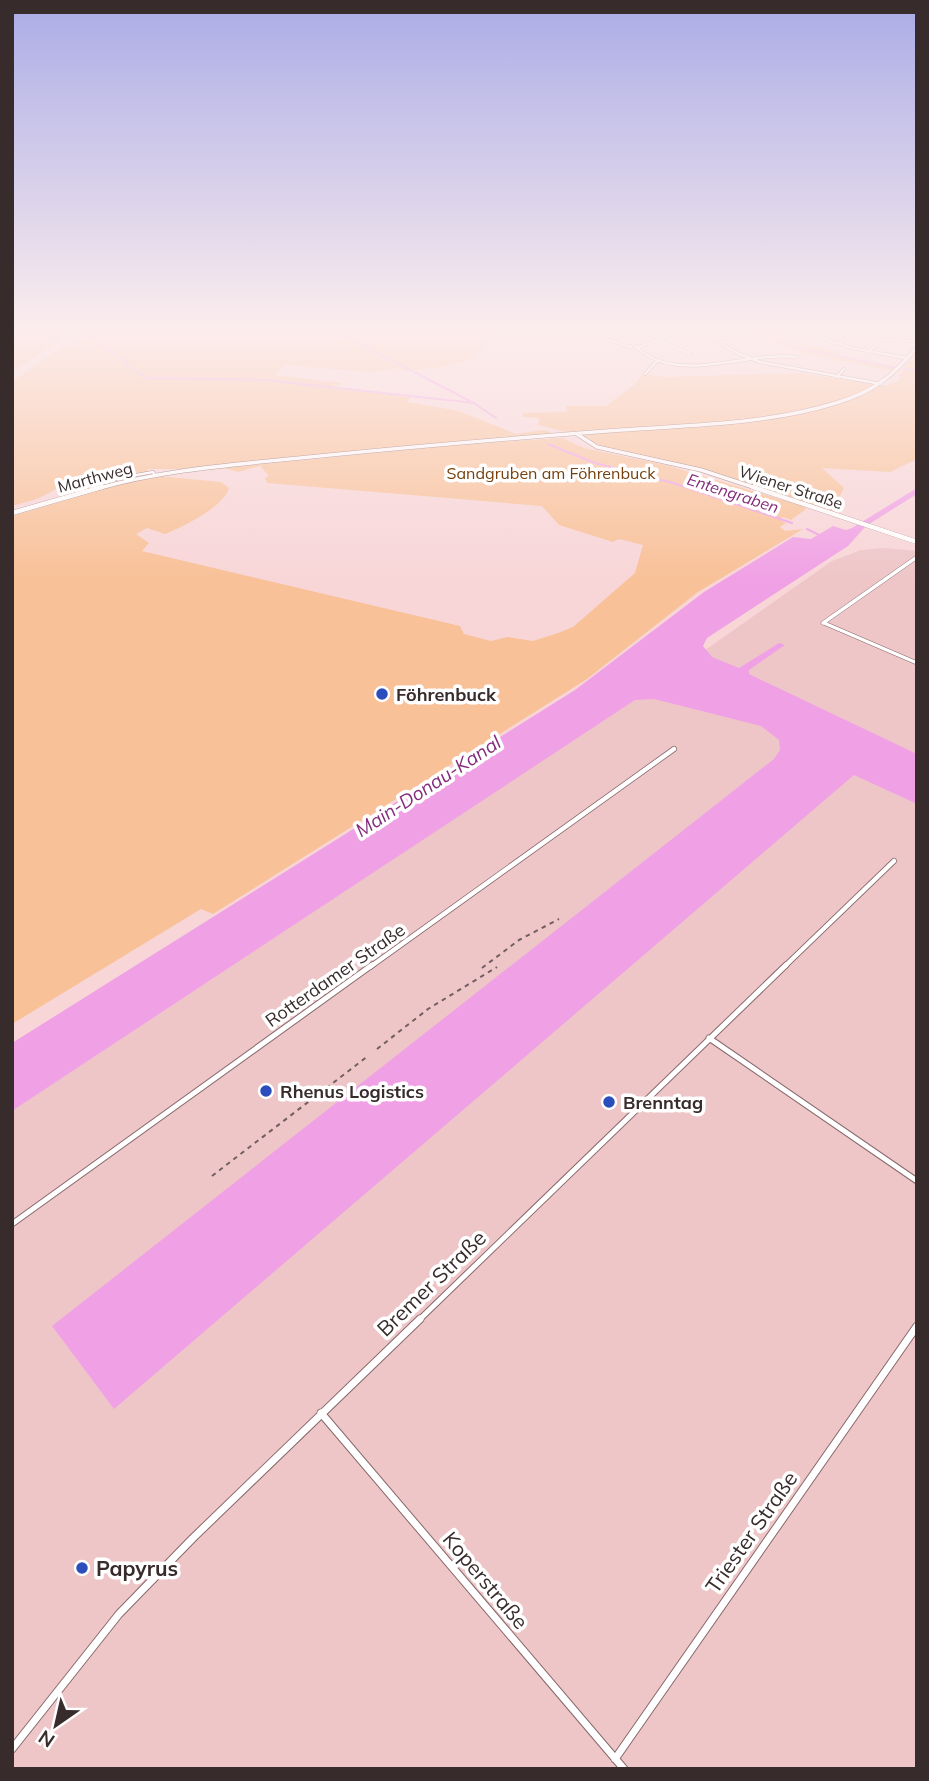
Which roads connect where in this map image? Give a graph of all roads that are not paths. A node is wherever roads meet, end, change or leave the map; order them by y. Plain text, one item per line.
1 (799, 412) edge
2 (577, 434) junction
3 (155, 475) junction
4 (83, 492) junction
5 (12, 513) edge
6 (917, 542) edge
7 (917, 557) edge
8 (917, 663) edge
9 (674, 749) dead end
10 (894, 861) dead end
11 (709, 1038) junction
12 (917, 1181) edge
13 (12, 1224) edge
14 (917, 1326) edge
15 (321, 1413) junction
16 (12, 1749) edge
17 (615, 1759) junction
18 (624, 1769) edge

1 - 2 main road, Marthweg
2 - 3 main road, Marthweg
2 - 6 main road, Wiener Straße
3 - 4 main road, Marthweg
3 - 4 street
4 - 5 main road, Marthweg
7 - 8 street
9 - 13 street, Rotterdamer Straße
10 - 11 street, Bremer Straße
11 - 12 street
11 - 15 street, Bremer Straße
14 - 17 street, Triester Straße
15 - 16 street, Bremer Straße
15 - 17 street, Koperstraße
17 - 18 street, Koperstraße

